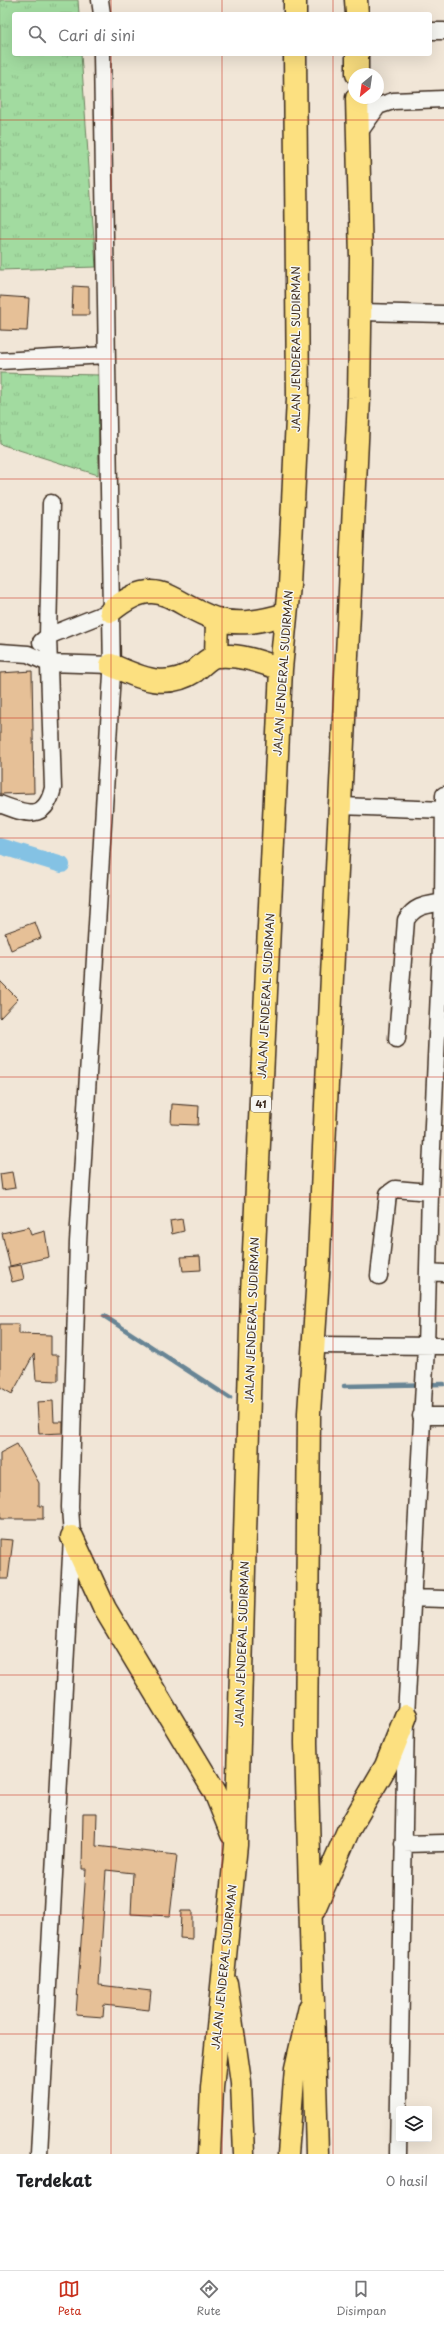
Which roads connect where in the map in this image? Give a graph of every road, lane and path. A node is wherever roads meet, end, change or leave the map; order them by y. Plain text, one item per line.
1 (100, 0) edge
2 (295, 0) edge
3 (102, 12) edge
4 (295, 12) edge
5 (432, 31) edge
6 (444, 31) edge
7 (102, 56) edge
8 (295, 56) edge
9 (357, 56) edge
10 (357, 68) edge
11 (444, 99) edge
12 (357, 104) edge
13 (358, 134) junction
14 (361, 312) junction
15 (444, 314) edge
16 (106, 356) junction
17 (0, 361) edge
18 (51, 503) dead end
19 (111, 611) junction
20 (286, 614) junction
21 (217, 619) junction
22 (48, 636) junction
23 (0, 652) edge
24 (28, 654) junction
25 (216, 656) junction
26 (48, 663) junction
27 (111, 665) junction
28 (281, 669) junction
29 (0, 804) edge
30 (444, 805) edge
31 (341, 806) junction
32 (444, 902) edge
33 (398, 1039) dead end
34 (430, 1192) junction
35 (428, 1272) junction
36 (444, 1273) edge
37 (379, 1276) dead end
38 (314, 1345) junction
39 (444, 1346) edge
40 (426, 1347) junction
41 (421, 1416) junction
42 (444, 1416) edge
43 (72, 1537) junction
44 (412, 1598) junction
45 (444, 1599) edge
46 (406, 1716) junction
47 (444, 1843) edge
48 (403, 1844) junction
49 (236, 1845) junction
50 (311, 1917) junction
51 (224, 1964) junction
52 (313, 1991) junction
53 (39, 2154) edge
54 (209, 2154) edge
55 (244, 2154) edge
56 (288, 2154) edge
57 (316, 2154) edge
58 (398, 2154) edge

1 - 3 street
2 - 4 highway
5 - 6 street
7 - 16 street
8 - 20 highway, JALAN JENDERAL SUDIRMAN / 41
9 - 10 highway
11 - 13 street
12 - 13 highway
13 - 14 highway
14 - 15 street
14 - 31 highway
16 - 17 street
16 - 19 street
18 - 22 street
19 - 21 highway
19 - 22 street
19 - 27 street
20 - 21 highway
20 - 28 highway, JALAN JENDERAL SUDIRMAN / 41
21 - 25 highway
22 - 24 street
22 - 26 street
23 - 24 street
24 - 26 street
25 - 27 highway
25 - 28 highway
26 - 27 street
26 - 29 street
27 - 43 street
28 - 49 highway, JALAN JENDERAL SUDIRMAN / 41
30 - 31 street
30 - 32 street
31 - 38 highway
32 - 33 street
32 - 34 street
34 - 35 street
34 - 37 street
35 - 36 street
35 - 40 street
38 - 40 street
38 - 50 highway
39 - 40 street
40 - 41 street
41 - 42 street
41 - 44 street
43 - 49 highway
43 - 53 street
44 - 45 street
44 - 46 street
46 - 48 street
46 - 50 highway
47 - 48 street
48 - 58 street
49 - 51 highway, JALAN JENDERAL SUDIRMAN / 41
50 - 52 highway
51 - 54 highway, JALAN JENDERAL SUDIRMAN / 41
51 - 55 main road
52 - 56 main road
52 - 57 highway

